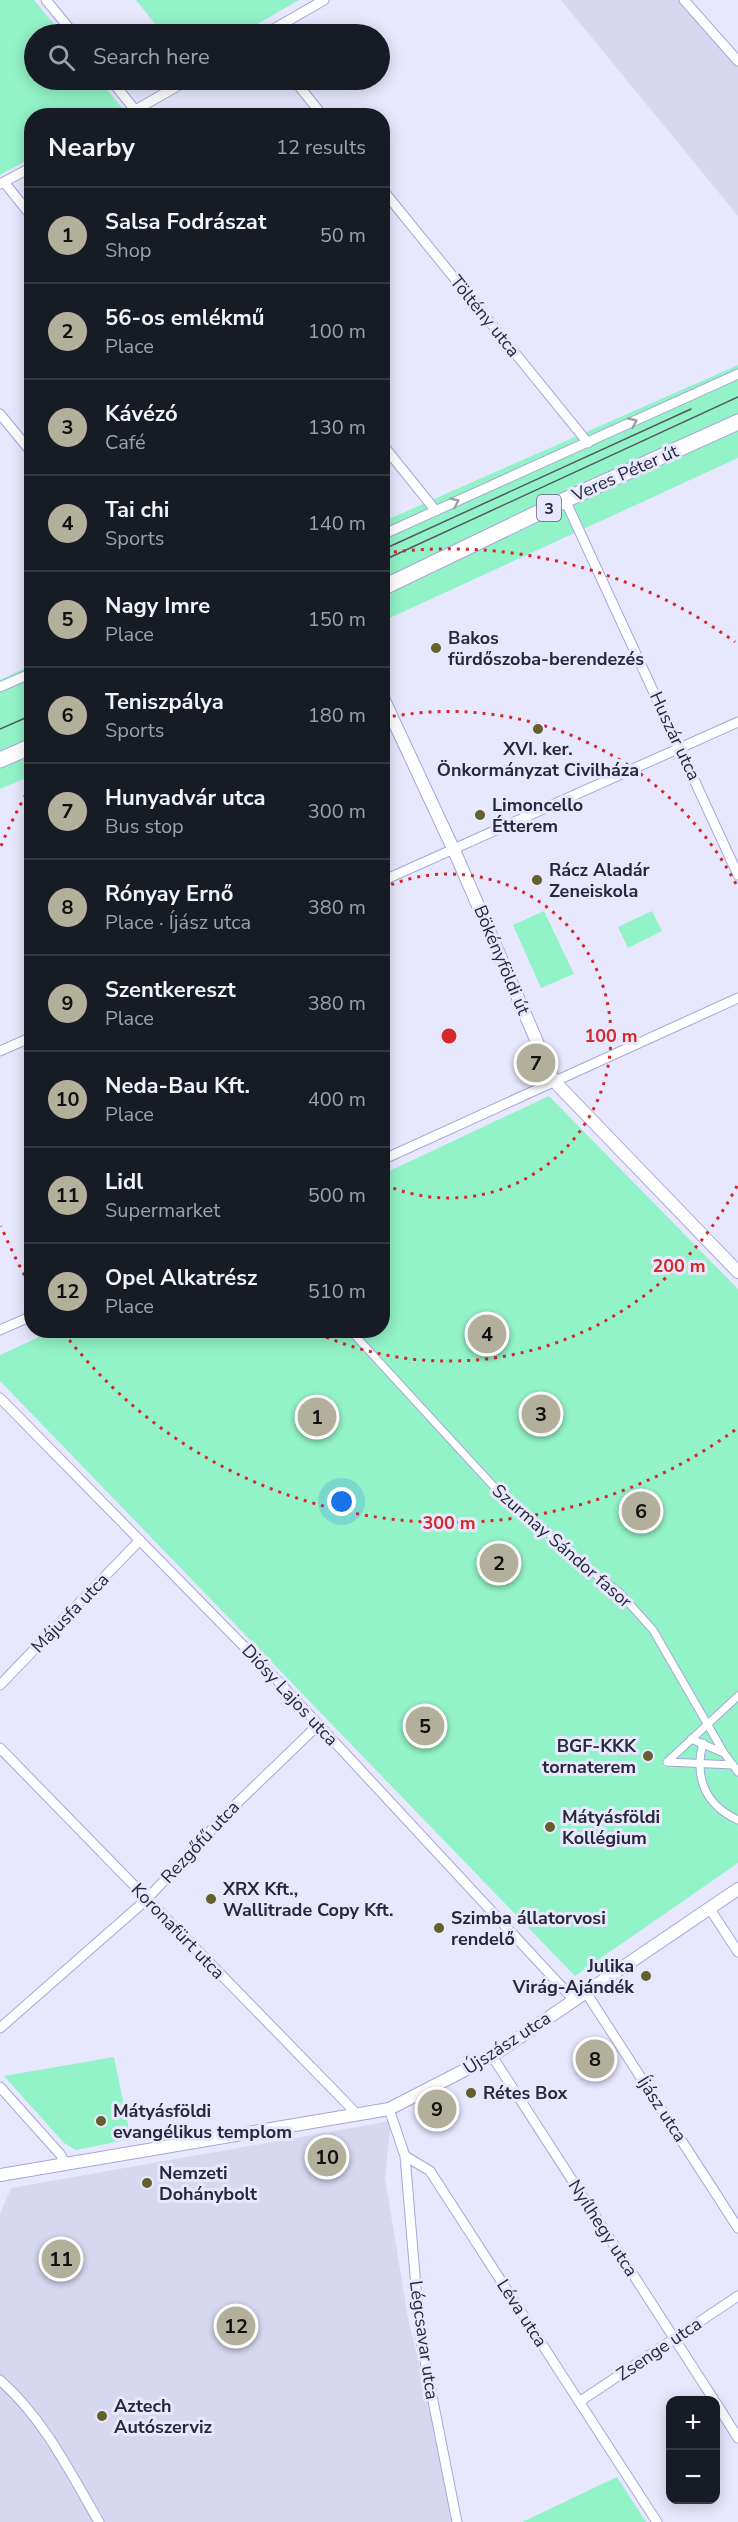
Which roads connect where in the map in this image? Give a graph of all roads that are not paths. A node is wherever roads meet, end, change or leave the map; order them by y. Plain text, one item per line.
1 (46, 0) edge
2 (324, 0) edge
3 (684, 0) edge
4 (66, 24) edge
5 (282, 24) edge
6 (738, 61) edge
7 (119, 90) edge
8 (170, 90) edge
9 (302, 90) edge
10 (133, 108) edge
11 (139, 108) edge
12 (317, 108) edge
13 (24, 171) edge
14 (2, 183) edge
15 (390, 199) edge
16 (24, 208) edge
17 (738, 374) edge
18 (0, 414) edge
19 (738, 422) edge
20 (588, 442) junction
21 (24, 443) edge
22 (390, 454) edge
23 (565, 500) junction
24 (436, 511) junction
25 (390, 531) edge
26 (390, 584) edge
27 (24, 676) edge
28 (0, 687) edge
29 (390, 713) edge
30 (738, 722) edge
31 (681, 747) junction
32 (24, 750) edge
33 (0, 760) edge
34 (453, 849) junction
35 (738, 875) edge
36 (390, 877) edge
37 (738, 998) edge
38 (24, 1040) edge
39 (0, 1051) edge
40 (554, 1081) junction
41 (390, 1156) edge
42 (738, 1272) edge
43 (24, 1320) edge
44 (0, 1330) edge
45 (357, 1338) edge
46 (0, 1398) edge
47 (140, 1540) junction
48 (0, 1685) edge
49 (738, 1696) edge
50 (707, 1724) junction
51 (318, 1725) junction
52 (691, 1739) junction
53 (703, 1743) junction
54 (0, 1748) edge
55 (724, 1753) junction
56 (698, 1764) junction
57 (736, 1768) edge
58 (738, 1820) edge
59 (738, 1889) edge
60 (146, 1900) junction
61 (710, 1908) junction
62 (738, 1952) edge
63 (585, 1991) junction
64 (573, 1999) junction
65 (0, 2028) edge
66 (492, 2056) junction
67 (0, 2087) edge
68 (389, 2109) junction
69 (356, 2113) junction
70 (405, 2156) junction
71 (66, 2164) junction
72 (0, 2175) edge
73 (738, 2228) edge
74 (738, 2296) edge
75 (675, 2339) junction
76 (0, 2380) edge
77 (711, 2396) edge
78 (579, 2402) junction
79 (720, 2410) edge
80 (738, 2438) edge
81 (99, 2522) edge
82 (457, 2522) edge
83 (657, 2522) edge

1 - 4 street
2 - 5 street
3 - 6 street
7 - 10 street
8 - 11 street
9 - 12 street
13 - 14 street
14 - 16 street
15 - 20 street, Töltény utca
20 -> 17 street
18 - 21 street
19 - 23 main road, Veres Péter út / 3
24 -> 20 street
22 - 24 street
23 - 26 main road, Veres Péter út / 3
23 - 31 street, Huszár utca
24 - 25 street
27 - 28 street
29 - 34 street, Bökényföldi út
30 - 31 street
31 - 34 street
31 - 35 street, Huszár utca
32 - 33 main road
34 - 36 street
34 - 40 street, Bökényföldi út
37 - 40 street
38 - 39 street
40 - 41 street
40 - 42 street, Bökényföldi út
43 - 44 street
45 - 50 street, Szurmay Sándor fasor
46 - 47 street, Diósy Lajos utca
47 - 48 street, Májusfa utca
47 - 51 street, Diósy Lajos utca
49 - 50 street
50 - 52 street
50 - 55 street, Szurmay Sándor fasor
51 - 60 street, Rezgőfű utca
51 - 64 street, Diósy Lajos utca
52 - 53 street
52 - 56 street
53 - 55 street
53 - 56 street
54 - 60 street, Koronafürt utca
55 - 57 street, Szurmay Sándor fasor
56 - 57 street
56 - 58 street
59 - 61 street, Újszász utca
60 - 65 street, Rezgőfű utca
60 - 69 street, Koronafürt utca
61 - 62 street
61 - 63 street, Újszász utca
63 - 64 street, Újszász utca
63 - 73 street, Íjász utca
64 - 66 street, Újszász utca
66 - 68 street, Újszász utca
66 - 75 street, Nyílhegy utca
67 - 71 street
68 - 69 street, Újszász utca
68 - 70 street
69 - 71 street, Újszász utca
70 - 78 street, Léva utca
70 - 82 street, Légcsavar utca
71 - 72 street, Újszász utca
74 - 75 street, Zsenge utca
75 - 77 street, Nyílhegy utca
75 - 78 street, Zsenge utca
76 - 81 street
78 - 83 street, Léva utca
79 - 80 street, Nyílhegy utca

